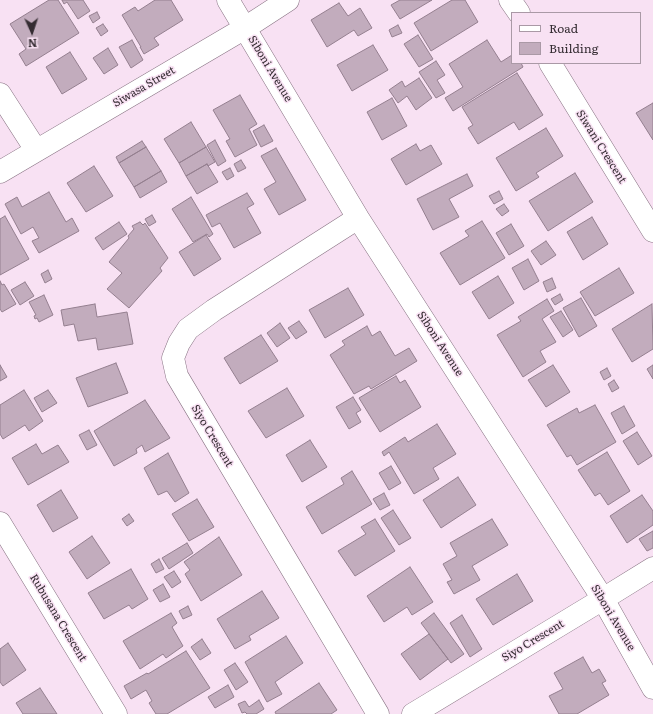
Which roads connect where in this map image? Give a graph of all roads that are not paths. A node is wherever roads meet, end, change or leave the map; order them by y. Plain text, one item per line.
1 (228, 0) edge
2 (288, 0) edge
3 (510, 0) edge
4 (517, 12) edge
5 (245, 28) junction
6 (551, 64) edge
7 (0, 94) edge
8 (36, 150) junction
9 (0, 172) edge
10 (358, 218) junction
11 (653, 231) edge
12 (0, 523) edge
13 (653, 568) edge
14 (603, 599) junction
15 (653, 688) edge
16 (116, 714) edge
17 (378, 714) edge
18 (413, 714) edge

1 - 5 street, Siboni Avenue
2 - 5 street, Siwasa Street
3 - 4 street
5 - 8 street, Siwasa Street
5 - 10 street, Siboni Avenue
6 - 11 street, Siwani Crescent
7 - 8 street
8 - 9 street, Siwasa Street
10 - 14 street, Siboni Avenue
10 - 17 street, Siyo Crescent
12 - 16 street, Rubusana Crescent
13 - 14 street, Siyo Crescent
14 - 15 street, Siboni Avenue
14 - 18 street, Siyo Crescent

